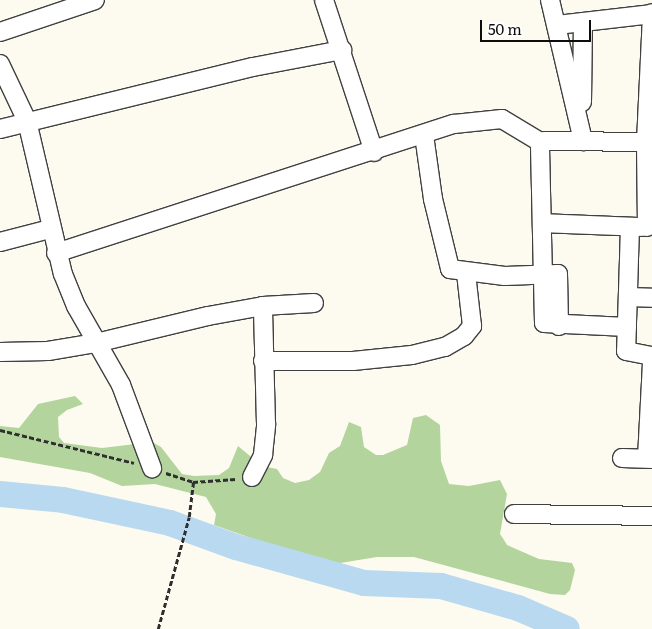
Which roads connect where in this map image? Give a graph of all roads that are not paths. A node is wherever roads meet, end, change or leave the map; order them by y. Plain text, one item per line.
1 (95, 0) edge
2 (324, 0) edge
3 (550, 0) edge
4 (652, 14) edge
5 (583, 22) junction
6 (557, 25) junction
7 (0, 32) edge
8 (342, 50) junction
9 (0, 64) edge
10 (27, 121) junction
11 (0, 129) edge
12 (424, 135) junction
13 (582, 136) junction
14 (649, 142) edge
15 (542, 143) junction
16 (374, 152) junction
17 (542, 224) junction
18 (643, 227) edge
19 (50, 229) junction
20 (0, 242) edge
21 (56, 253) junction
22 (466, 273) junction
23 (541, 275) junction
24 (628, 297) junction
25 (652, 298) edge
26 (314, 303) dead end
27 (263, 306) junction
28 (627, 327) junction
29 (96, 343) junction
30 (0, 352) edge
31 (652, 356) edge
32 (263, 361) junction
33 (652, 362) edge
34 (622, 458) dead end
35 (649, 459) edge
36 (152, 468) road end
37 (252, 477) road end
38 (514, 514) dead end
39 (652, 516) edge

1 - 7 street
2 - 8 street
3 - 6 street
4 - 5 street
4 - 14 street
5 - 6 street
5 - 13 street
6 - 13 street
8 - 10 street
8 - 16 street
9 - 10 street
10 - 11 street
10 - 19 street
12 - 15 street
12 - 16 street
12 - 22 street
13 - 14 street
13 - 15 street
14 - 18 street
15 - 17 street
16 - 21 street
17 - 18 street
17 - 23 street
18 - 24 street
19 - 20 street
19 - 21 street
21 - 29 street
22 - 23 street
22 - 32 street
23 - 28 street
24 - 25 street
24 - 28 street
26 - 27 street
27 - 29 street
27 - 32 street
28 - 31 street
29 - 30 street
29 - 36 street
32 - 37 street
33 - 35 street
34 - 35 street
38 - 39 street

